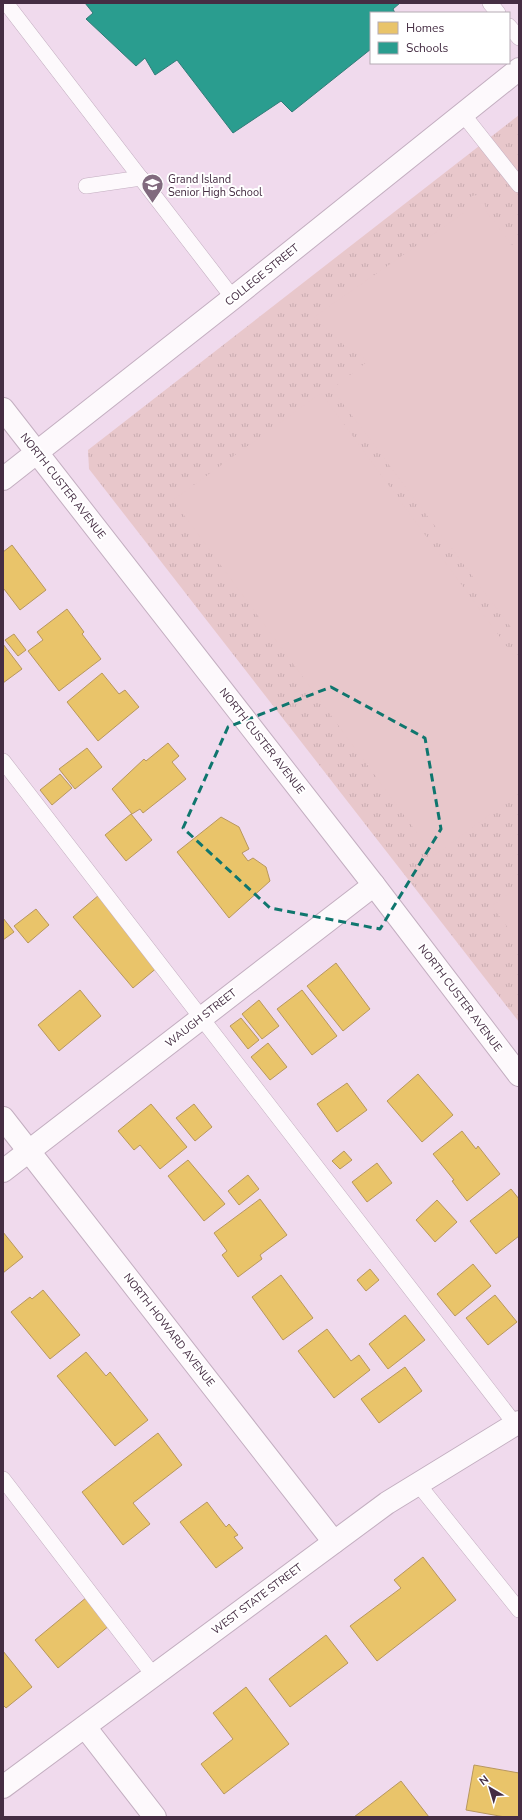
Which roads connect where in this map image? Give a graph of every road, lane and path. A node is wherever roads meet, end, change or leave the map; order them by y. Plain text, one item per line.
1 (6, 3) edge
2 (490, 3) edge
3 (497, 12) edge
4 (510, 27) edge
5 (519, 38) edge
6 (519, 69) edge
7 (462, 113) junction
8 (141, 178) junction
9 (519, 185) edge
10 (86, 186) dead end
11 (233, 298) junction
12 (3, 409) edge
13 (37, 452) junction
14 (3, 479) edge
15 (3, 761) edge
16 (374, 885) junction
17 (202, 1018) junction
18 (519, 1075) edge
19 (3, 1118) edge
20 (29, 1151) junction
21 (3, 1171) edge
22 (517, 1423) edge
23 (3, 1479) edge
24 (418, 1484) junction
25 (334, 1542) junction
26 (519, 1610) edge
27 (154, 1676) junction
28 (85, 1727) junction
29 (3, 1787) edge
30 (155, 1817) edge

1 - 8 lane
2 - 3 lane
4 - 5 lane
6 - 7 street, COLLEGE STREET
7 - 9 lane
7 - 11 street, COLLEGE STREET
8 - 10 lane
8 - 11 lane
11 - 13 street, COLLEGE STREET
12 - 13 street, NORTH CUSTER AVENUE
13 - 14 street, COLLEGE STREET
13 - 16 street, NORTH CUSTER AVENUE
15 - 17 lane
16 - 17 street, WAUGH STREET
16 - 18 street, NORTH CUSTER AVENUE
17 - 20 street, WAUGH STREET
17 - 22 lane
19 - 20 street, NORTH HOWARD AVENUE
20 - 21 street, WAUGH STREET
20 - 25 street, NORTH HOWARD AVENUE
22 - 24 street, WEST STATE STREET
23 - 27 lane
24 - 25 street, WEST STATE STREET
24 - 26 lane
25 - 27 street, WEST STATE STREET
27 - 28 street, WEST STATE STREET
28 - 29 street, WEST STATE STREET
28 - 30 street

